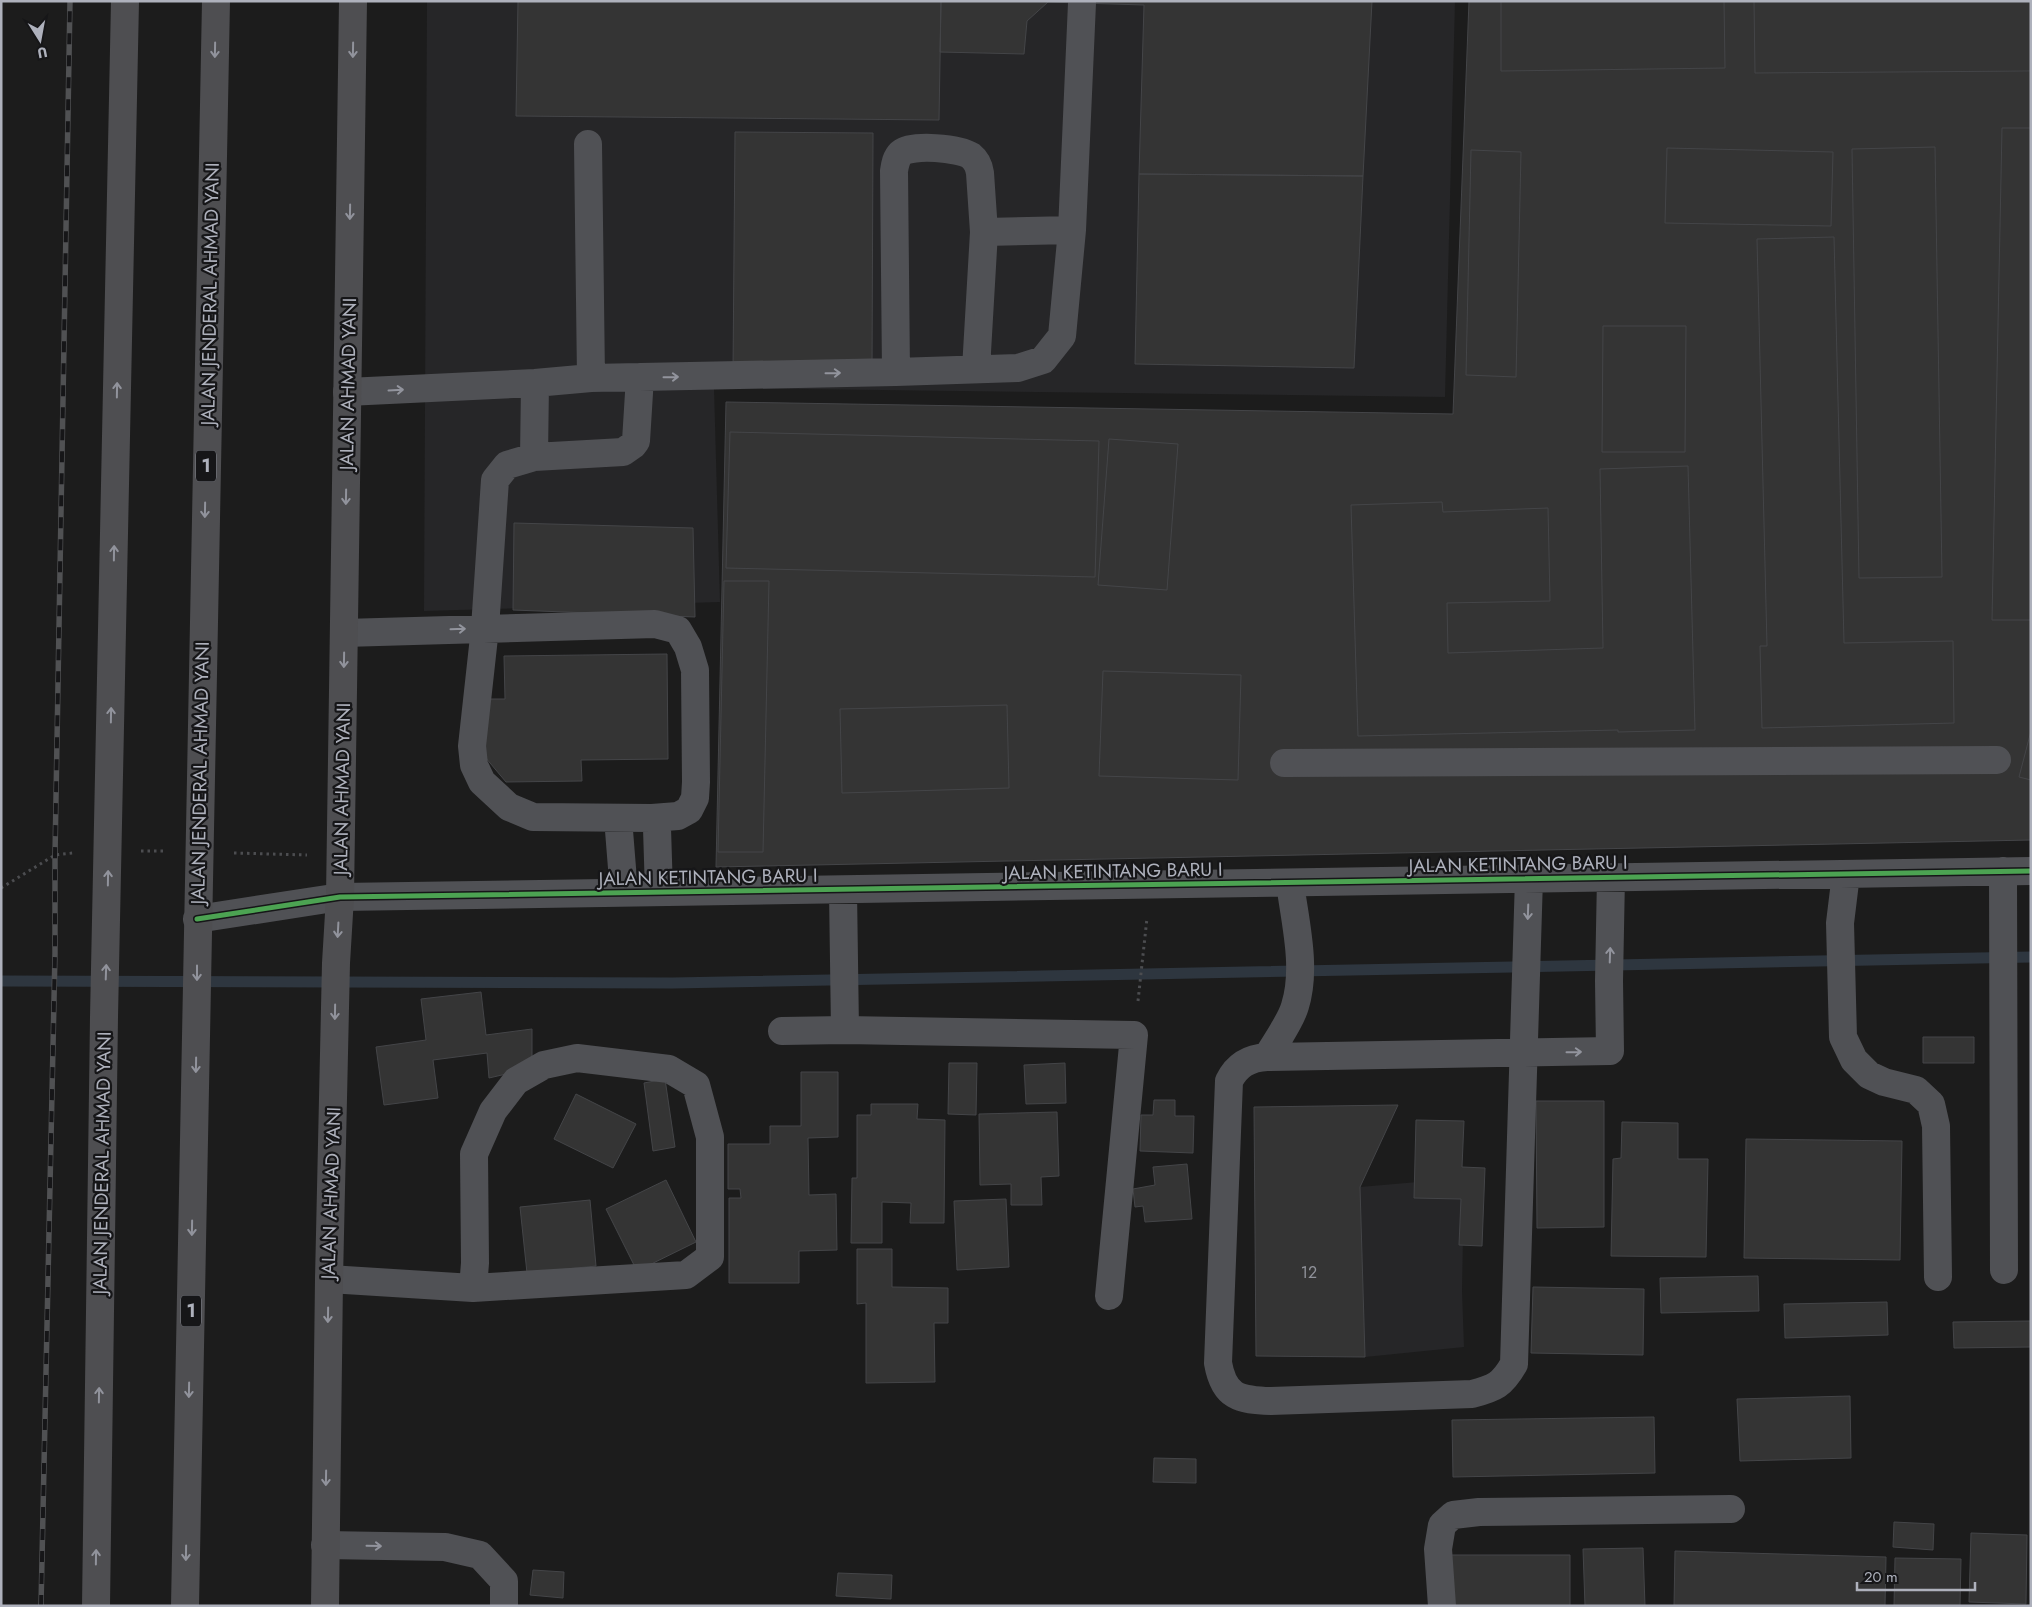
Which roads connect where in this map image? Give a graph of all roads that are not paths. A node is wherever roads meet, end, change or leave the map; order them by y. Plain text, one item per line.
1 (125, 1) edge
2 (216, 1) edge
3 (354, 1) edge
4 (1082, 3) dead end
5 (588, 144) dead end
6 (1072, 230) junction
7 (984, 232) junction
8 (976, 369) junction
9 (896, 372) junction
10 (640, 377) junction
11 (591, 378) junction
12 (535, 383) junction
13 (348, 392) junction
14 (534, 457) junction
15 (484, 628) junction
16 (344, 632) junction
17 (1997, 760) dead end
18 (1284, 763) dead end
19 (618, 818) junction
20 (652, 818) junction
21 (2003, 871) junction
22 (2031, 871) edge
23 (1846, 874) junction
24 (1611, 877) junction
25 (1529, 878) junction
26 (1290, 883) junction
27 (843, 891) junction
28 (659, 892) junction
29 (624, 893) junction
30 (340, 897) junction
31 (197, 925) junction
32 (845, 1030) junction
33 (782, 1031) dead end
34 (1525, 1053) junction
35 (1267, 1057) junction
36 (2004, 1270) dead end
37 (1938, 1277) dead end
38 (329, 1279) junction
39 (473, 1288) junction
40 (1109, 1296) dead end
41 (1731, 1509) dead end
42 (325, 1545) junction
43 (96, 1606) edge
44 (185, 1606) edge
45 (325, 1606) edge
46 (504, 1606) edge
47 (1442, 1606) edge

43 -> 1 highway, JALAN JENDERAL AHMAD YANI
2 -> 31 highway, JALAN JENDERAL AHMAD YANI / 1
3 -> 13 highway, JALAN AHMAD YANI
4 - 6 street
5 - 11 street
6 - 7 street
6 - 8 street
7 - 8 street
7 - 9 street
8 - 9 street
10 -> 9 street
10 - 11 street
10 - 14 street
11 - 12 street
13 -> 12 street
12 - 14 street
13 -> 16 highway, JALAN AHMAD YANI
14 - 15 street
16 -> 15 street
15 - 19 street
15 - 20 street
16 -> 30 highway, JALAN AHMAD YANI
17 - 18 street
19 - 20 street
19 - 29 street
20 - 28 street
21 - 22 street, JALAN KETINTANG BARU I
21 - 23 street, JALAN KETINTANG BARU I
21 - 36 street
23 - 24 street, JALAN KETINTANG BARU I
23 - 37 street
24 - 25 street, JALAN KETINTANG BARU I
34 -> 24 street
25 - 26 street, JALAN KETINTANG BARU I
25 -> 34 street
26 - 27 street, JALAN KETINTANG BARU I
26 - 35 street
27 - 28 street, JALAN KETINTANG BARU I
27 - 32 street
28 - 29 street, JALAN KETINTANG BARU I
29 - 30 street, JALAN KETINTANG BARU I
30 - 31 street, JALAN KETINTANG BARU I
30 -> 38 highway, JALAN AHMAD YANI
31 -> 44 highway, JALAN JENDERAL AHMAD YANI / 1
32 - 33 street
32 - 40 street
34 - 35 street
34 - 35 street
38 - 39 street
38 -> 42 highway, JALAN AHMAD YANI
39 - 39 street
41 - 47 street
42 - 45 highway, JALAN AHMAD YANI
42 -> 46 street

